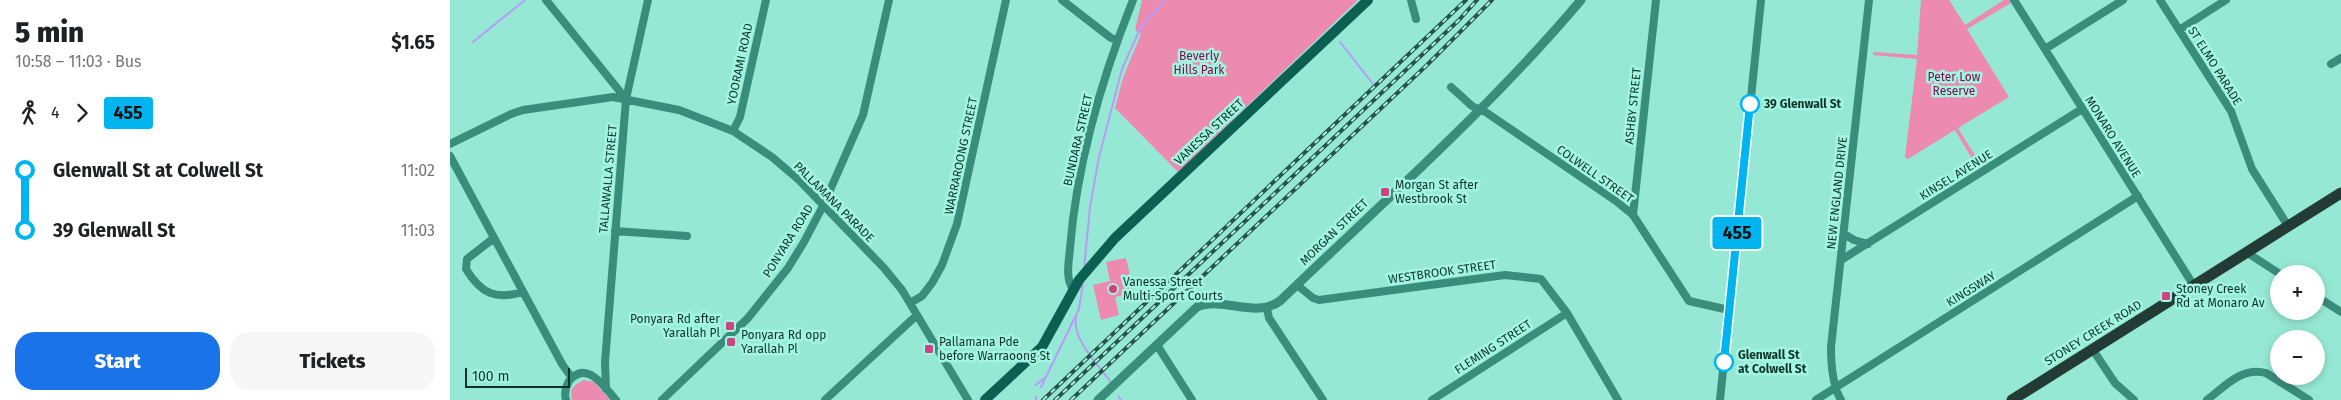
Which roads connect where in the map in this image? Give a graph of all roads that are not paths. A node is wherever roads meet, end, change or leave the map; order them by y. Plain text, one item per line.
1 (546, 0) edge
2 (648, 0) edge
3 (766, 0) edge
4 (889, 0) edge
5 (1006, 0) edge
6 (1062, 0) edge
7 (1133, 0) edge
8 (1368, 0) edge
9 (1411, 0) edge
10 (1581, 0) edge
11 (1656, 0) edge
12 (1761, 0) edge
13 (1869, 0) edge
14 (2014, 0) edge
15 (2123, 0) edge
16 (2160, 0) edge
17 (2226, 0) edge
18 (1416, 19) dead end
19 (2179, 30) junction
20 (1117, 40) junction
21 (2045, 49) junction
22 (2341, 58) edge
23 (2331, 64) dead end
24 (1452, 87) dead end
25 (626, 99) junction
26 (2082, 109) junction
27 (1480, 110) junction
28 (733, 131) junction
29 (450, 144) edge
30 (450, 156) edge
31 (2341, 193) edge
32 (2138, 196) junction
33 (824, 204) junction
34 (1633, 215) junction
35 (2288, 226) junction
36 (615, 232) junction
37 (1844, 234) junction
38 (687, 236) dead end
39 (494, 238) junction
40 (1868, 244) junction
41 (2246, 252) junction
42 (1842, 260) junction
43 (2270, 268) edge
44 (1297, 285) junction
45 (2194, 286) junction
46 (1073, 289) junction
47 (523, 292) junction
48 (2325, 302) edge
49 (910, 303) junction
50 (1267, 309) junction
51 (1729, 310) junction
52 (2341, 312) edge
53 (1566, 313) junction
54 (917, 315) junction
55 (1157, 345) junction
56 (2093, 350) junction
57 (605, 362) junction
58 (594, 376) junction
59 (572, 378) junction
60 (1835, 387) junction
61 (606, 389) junction
62 (566, 400) edge
63 (616, 400) edge
64 (662, 400) edge
65 (824, 400) edge
66 (968, 400) edge
67 (985, 400) edge
68 (1098, 400) edge
69 (1192, 400) edge
70 (1323, 400) edge
71 (1432, 400) edge
72 (1618, 400) edge
73 (1720, 400) edge
74 (1816, 400) edge
75 (1841, 400) edge
76 (2012, 400) edge
77 (2134, 400) edge
78 (2207, 400) edge
79 (2309, 400) edge

1 - 25 street
2 - 25 street, TALLAWALLA STREET
3 - 28 street, YOORAMI ROAD
4 - 33 street, PONYARA ROAD
5 - 49 street, WARRAROONG STREET
6 - 20 street
7 - 20 street, BUNDARA STREET
8 - 46 main road, VANESSA STREET
9 - 18 street
10 - 27 street, MORGAN STREET
11 - 34 street, ASHBY STREET
12 - 51 street
13 - 37 street, NEW ENGLAND DRIVE
14 - 21 street, MONARO AVENUE
15 - 21 street
16 - 19 street, ST ELMO PARADE
17 - 19 street
19 - 35 street, ST ELMO PARADE
20 - 46 street, BUNDARA STREET
21 - 26 street, MONARO AVENUE
22 - 23 street
24 - 27 street, COLWELL STREET
25 - 28 street, PALLAMANA PARADE
25 - 29 street, PALLAMANA PARADE
25 - 36 street, TALLAWALLA STREET
26 - 32 street, MONARO AVENUE
26 - 40 street, KINSEL AVENUE
27 - 34 street, COLWELL STREET
27 - 44 street, MORGAN STREET
28 - 33 street, PALLAMANA PARADE
30 - 39 street
31 - 35 main road, STONEY CREEK ROAD
32 - 45 street, MONARO AVENUE
32 - 60 street, KINGSWAY
33 - 49 street, PALLAMANA PARADE
33 - 64 street, PONYARA ROAD
34 - 51 street, COLWELL STREET
35 - 41 main road, STONEY CREEK ROAD
36 - 38 street
36 - 57 street, TALLAWALLA STREET
37 - 40 street
37 - 42 street, NEW ENGLAND DRIVE
39 - 47 street
39 - 47 street
40 - 42 street, KINSEL AVENUE
41 - 43 street
41 - 45 main road, STONEY CREEK ROAD
42 - 60 street, NEW ENGLAND DRIVE
44 - 50 street, MORGAN STREET
44 - 53 street, WESTBROOK STREET
45 - 56 main road, STONEY CREEK ROAD
46 - 67 main road, VANESSA STREET
47 - 59 street
48 - 52 street
49 - 54 street, PALLAMANA PARADE
50 - 55 street
50 - 70 street
51 - 73 street
53 - 71 street, FLEMING STREET
53 - 72 street, WESTBROOK STREET
54 - 65 street
54 - 66 street, PALLAMANA PARADE
55 - 68 street
55 - 69 street
56 - 76 main road, STONEY CREEK ROAD
56 - 77 street
57 - 58 street
57 - 61 street, TALLAWALLA STREET
58 - 59 street
58 - 61 street
59 - 62 street
60 - 74 street, KINGSWAY
60 - 75 street, NEW ENGLAND DRIVE
61 - 63 street
78 - 79 street

